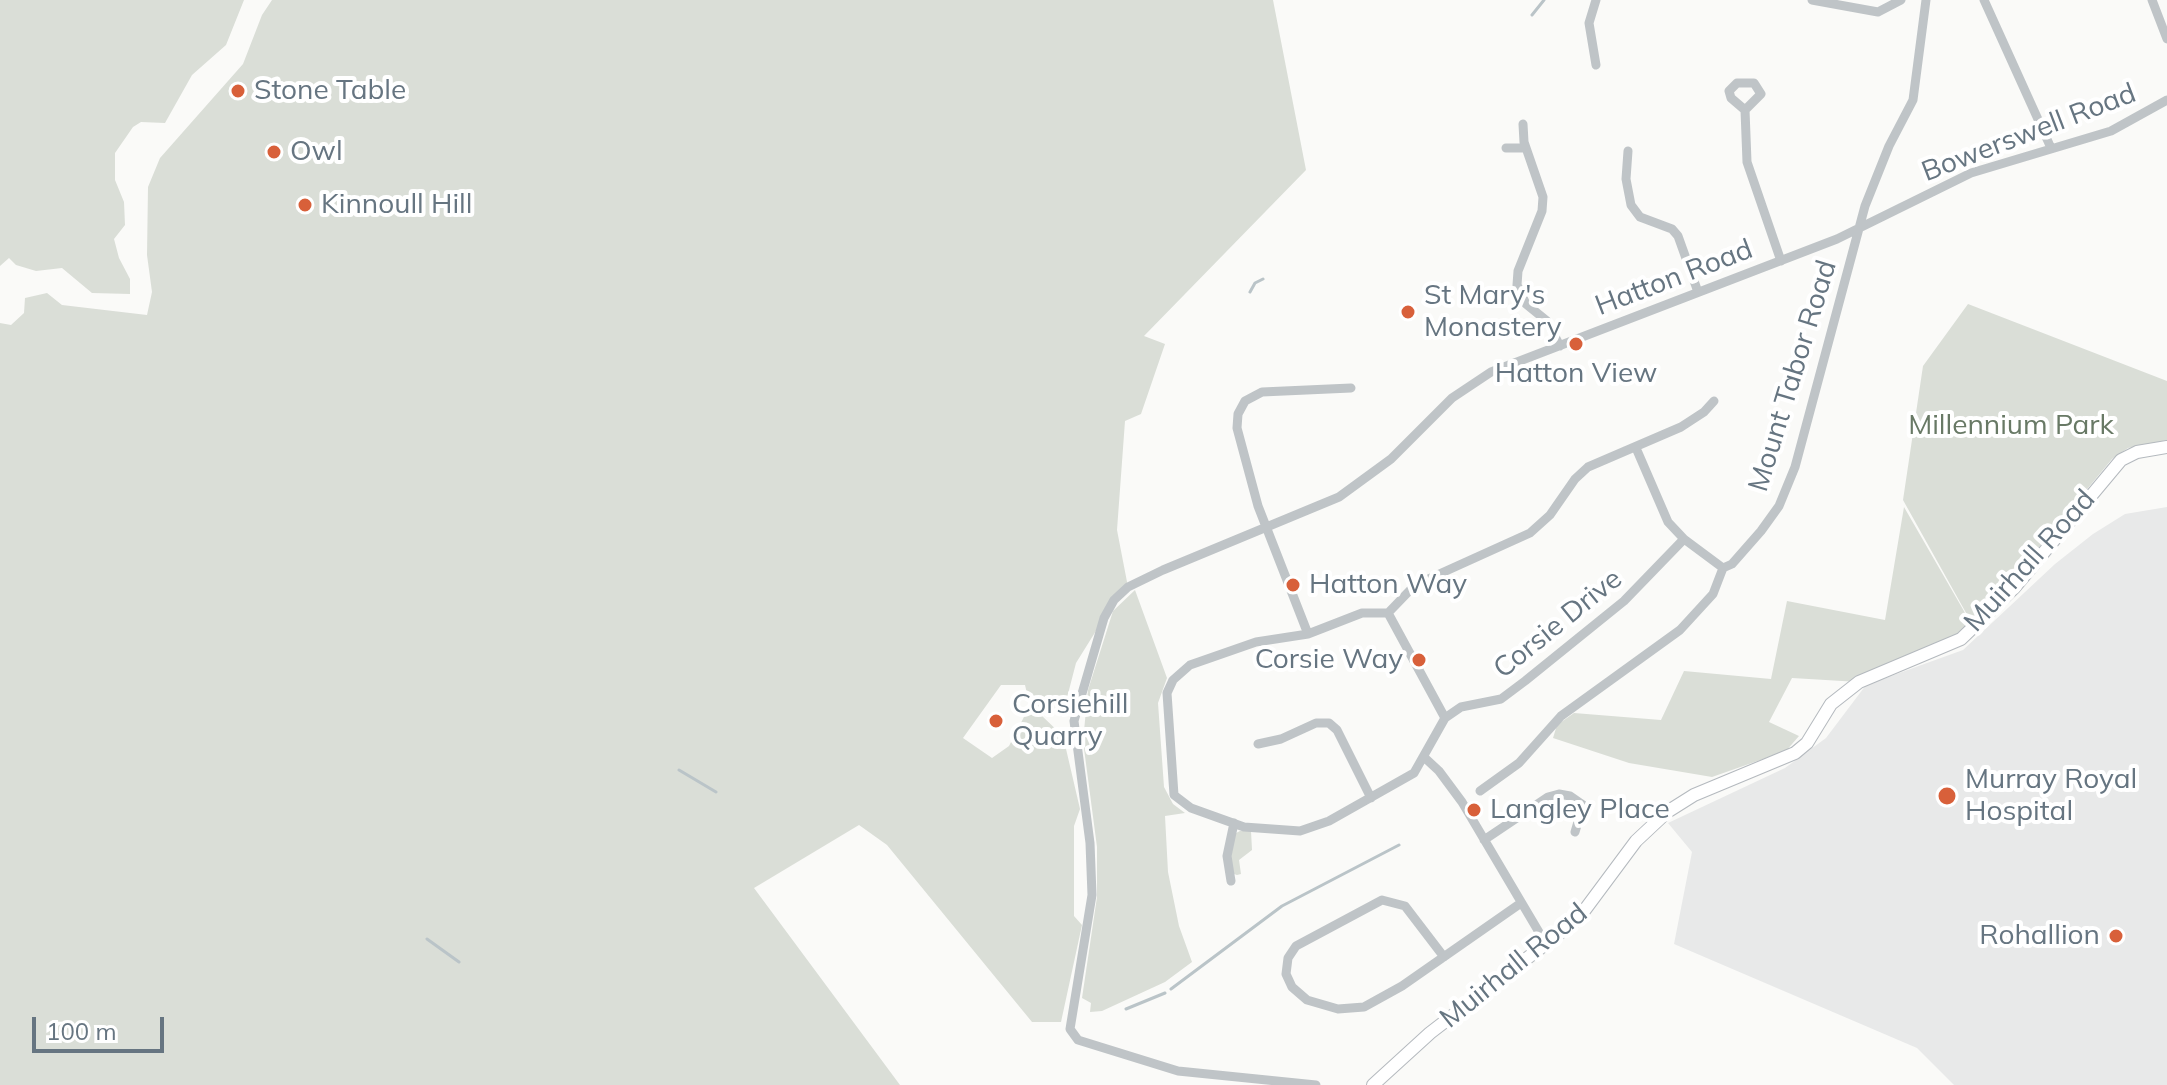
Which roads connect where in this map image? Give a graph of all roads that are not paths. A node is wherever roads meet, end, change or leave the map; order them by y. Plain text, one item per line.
1 (1596, 0) edge
2 (1812, 0) edge
3 (1901, 0) edge
4 (1926, 0) edge
5 (1984, 0) edge
6 (2152, 0) edge
7 (2167, 39) edge
8 (1596, 65) dead end
9 (2167, 100) edge
10 (1745, 110) dead end
11 (1523, 124) dead end
12 (1506, 148) dead end
13 (1526, 148) junction
14 (2051, 148) junction
15 (1628, 151) dead end
16 (1862, 226) junction
17 (1781, 261) junction
18 (1698, 292) junction
19 (1560, 346) junction
20 (1351, 388) dead end
21 (1714, 401) dead end
22 (2167, 447) edge
23 (1636, 448) junction
24 (1265, 529) junction
25 (1684, 539) junction
26 (1723, 568) junction
27 (1388, 613) junction
28 (1308, 634) junction
29 (1445, 718) junction
30 (1258, 744) dead end
31 (1425, 758) junction
32 (1480, 791) dead end
33 (1371, 798) junction
34 (1234, 823) junction
35 (1575, 832) dead end
36 (1484, 840) junction
37 (1231, 881) dead end
38 (1521, 903) junction
39 (1546, 944) junction
40 (1444, 957) junction
41 (1316, 1085) edge
42 (1373, 1085) edge

1 - 8 street
2 - 3 street
4 - 16 street, Mount Tabor Road
5 - 14 street
6 - 7 street
9 - 14 street, Bowerswell Road
10 - 17 street
11 - 13 street
12 - 13 street
13 - 19 street
14 - 16 street, Bowerswell Road
15 - 18 street
16 - 17 street, Hatton Road
16 - 26 street, Mount Tabor Road
17 - 18 street, Hatton Road
18 - 19 street, Hatton Road
19 - 24 street, Hatton Road
20 - 24 street
21 - 23 street
22 - 39 street, Muirhall Road
23 - 25 street
23 - 27 street
24 - 28 street
24 - 41 street, Hatton Road
25 - 26 street
25 - 29 street, Corsie Drive
26 - 32 street, Mount Tabor Road
27 - 28 street
27 - 29 street
28 - 34 street
29 - 31 street
30 - 33 street
31 - 33 street
31 - 36 street
33 - 34 street
34 - 37 street
35 - 36 street
36 - 38 street
38 - 39 street
38 - 40 street
39 - 42 street, Muirhall Road
40 - 40 street

